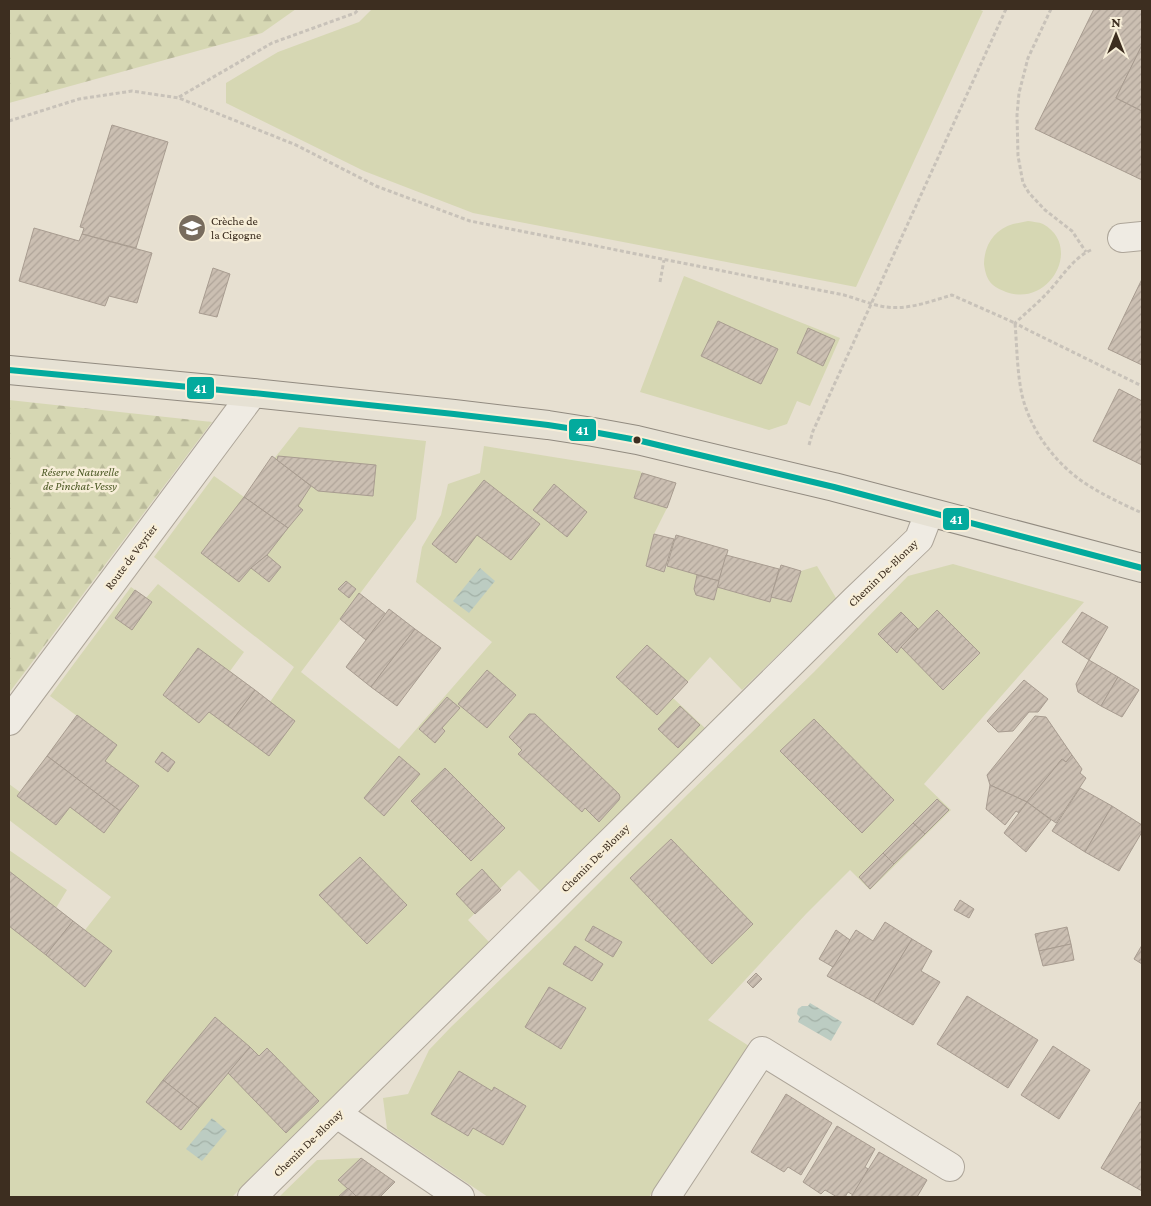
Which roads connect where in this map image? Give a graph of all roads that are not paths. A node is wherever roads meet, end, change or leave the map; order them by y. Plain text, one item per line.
1 (9, 370) edge
2 (253, 393) junction
3 (929, 513) junction
4 (1142, 568) edge
5 (9, 721) edge
6 (338, 1114) junction
7 (950, 1167) dead end
8 (252, 1197) edge
9 (460, 1197) edge
10 (666, 1197) edge

1 - 2 main road
2 - 3 main road
2 - 5 street, Route de Veyrier
3 - 4 main road
3 - 6 street, Chemin De-Blonay
6 - 8 street, Chemin De-Blonay
6 - 9 street
7 - 10 street

